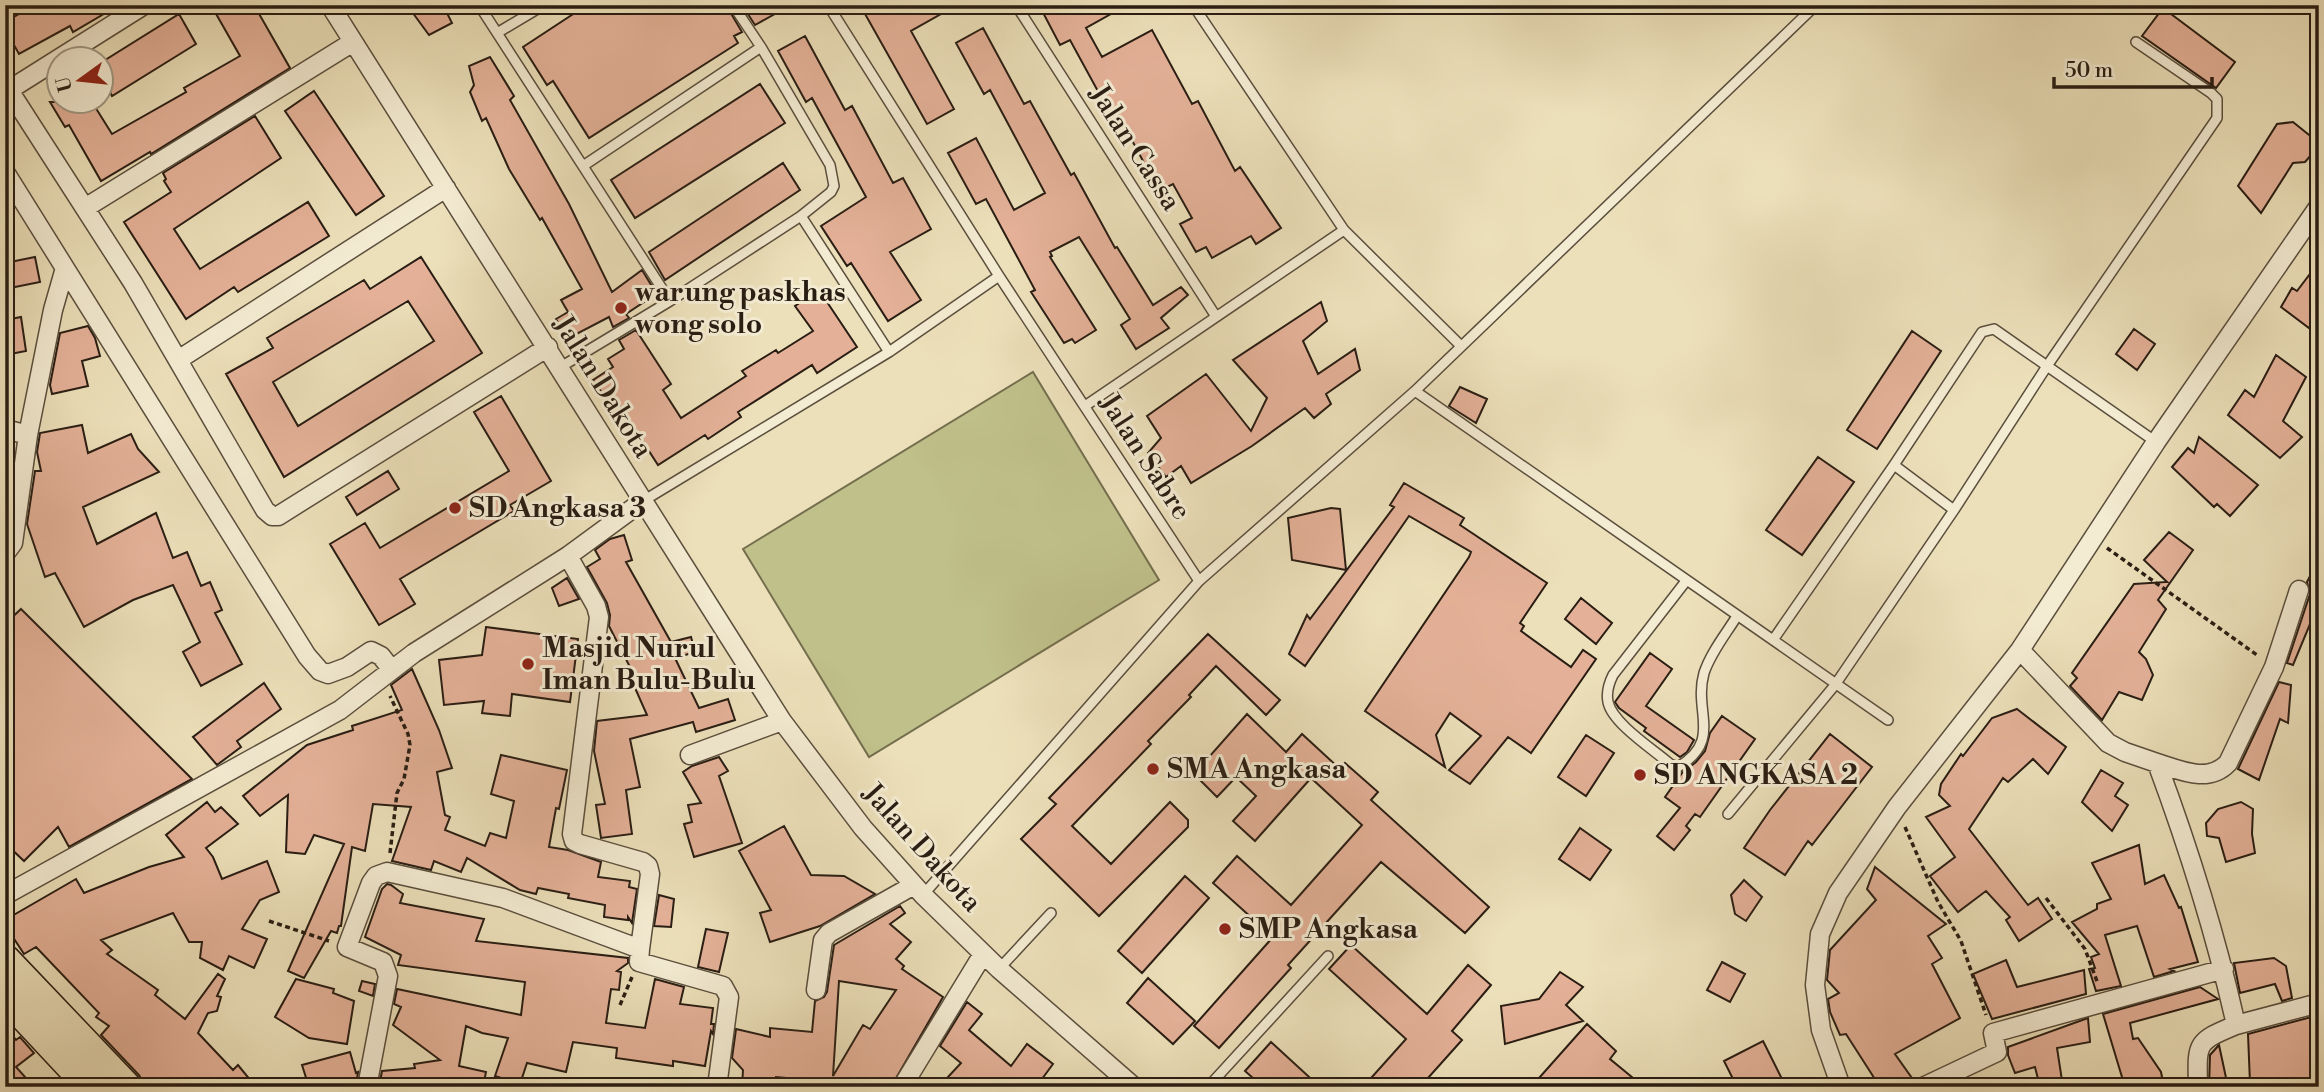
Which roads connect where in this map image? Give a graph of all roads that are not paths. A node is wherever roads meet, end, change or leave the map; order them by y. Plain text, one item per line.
1 (330, 5) edge
2 (479, 5) edge
3 (544, 5) edge
4 (733, 5) edge
5 (828, 5) edge
6 (1016, 5) edge
7 (1193, 5) edge
8 (1816, 5) edge
9 (140, 6) edge
10 (497, 33) junction
11 (2136, 42) dead end
12 (353, 43) junction
13 (761, 47) junction
14 (7, 87) edge
15 (583, 166) junction
16 (5, 172) edge
17 (446, 188) junction
18 (2319, 206) edge
19 (85, 208) junction
20 (801, 216) junction
21 (1344, 229) junction
22 (65, 268) junction
23 (999, 276) junction
24 (670, 301) junction
25 (1215, 315) junction
26 (1461, 346) junction
27 (548, 347) junction
28 (889, 352) junction
29 (178, 360) junction
30 (2047, 366) junction
31 (559, 368) junction
32 (1415, 391) junction
33 (1084, 406) junction
34 (5, 429) edge
35 (28, 435) junction
36 (2156, 442) junction
37 (1894, 465) junction
38 (643, 501) junction
39 (1954, 510) junction
40 (7, 551) dead end
41 (568, 556) junction
42 (1199, 581) junction
43 (1686, 581) junction
44 (2299, 590) dead end
45 (1737, 616) junction
46 (1773, 640) junction
47 (2020, 650) junction
48 (387, 673) junction
49 (1835, 685) junction
50 (1888, 720) dead end
51 (782, 722) junction
52 (690, 755) dead end
53 (2157, 763) junction
54 (1728, 814) dead end
55 (918, 890) junction
56 (5, 895) edge
57 (1051, 913) dead end
58 (983, 954) junction
59 (639, 956) junction
60 (1328, 956) dead end
61 (5, 960) edge
62 (999, 969) junction
63 (2224, 969) junction
64 (816, 990) dead end
65 (5, 995) edge
66 (2319, 1003) edge
67 (2236, 1025) junction
68 (1128, 1085) edge
69 (91, 1087) edge
70 (126, 1087) edge
71 (367, 1087) edge
72 (718, 1087) edge
73 (902, 1087) edge
74 (1208, 1087) edge
75 (1841, 1087) edge
76 (1923, 1087) edge
77 (2198, 1087) edge

1 - 12 street, Jalan Dakota
2 - 10 lane
3 - 10 lane
4 - 13 lane
5 - 23 lane, Jalan Sabre
6 - 25 lane, Jalan Cassa
7 - 21 lane
8 - 26 lane
9 - 14 street
10 - 15 lane
11 - 30 lane
12 - 17 street, Jalan Dakota
12 - 19 street
13 - 15 lane
13 - 20 lane
14 - 19 street
15 - 24 lane
16 - 22 street
17 - 27 street, Jalan Dakota
17 - 29 street
18 - 36 street
19 - 29 street
20 - 24 lane
20 - 28 lane
21 - 25 lane
21 - 26 lane
22 - 35 street
22 - 48 street
23 - 28 lane
23 - 33 lane, Jalan Sabre
24 - 31 lane
25 - 33 lane
26 - 32 lane
27 - 29 street
27 - 31 street, Jalan Dakota
28 - 38 lane
30 - 36 lane
30 - 37 lane
30 - 39 lane
31 - 38 street, Jalan Dakota
32 - 42 lane
32 - 43 lane
33 - 42 lane, Jalan Sabre
34 - 35 street
35 - 40 street
36 - 47 street
37 - 39 lane
37 - 46 lane
38 - 41 street
38 - 51 street, Jalan Dakota
39 - 49 lane
41 - 48 street
41 - 59 street
42 - 55 lane
43 - 45 lane
43 - 45 lane
44 - 53 street
45 - 46 lane
46 - 49 lane
47 - 53 street
47 - 75 street
48 - 56 street
49 - 50 lane
49 - 54 lane
51 - 52 street
51 - 55 street, Jalan Dakota
53 - 63 street
55 - 58 street, Jalan Dakota
55 - 64 street
57 - 62 lane
58 - 62 street, Jalan Dakota
58 - 73 street
59 - 71 street
59 - 72 street
60 - 74 lane
61 - 70 highway
62 - 68 street, Jalan Dakota
63 - 67 street
63 - 76 street
65 - 69 highway
66 - 67 street
67 - 77 street

